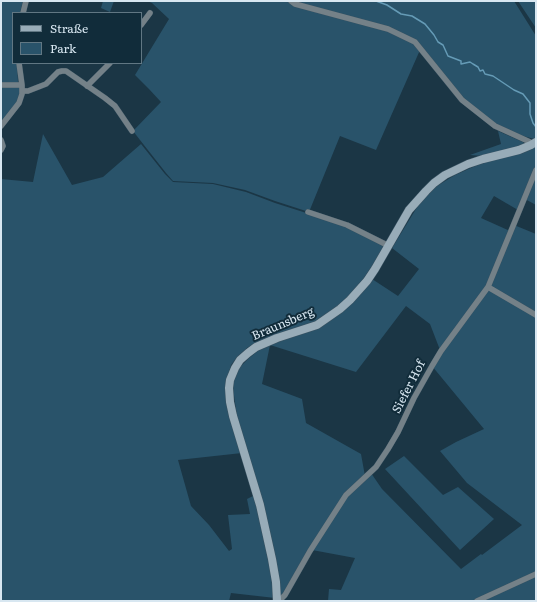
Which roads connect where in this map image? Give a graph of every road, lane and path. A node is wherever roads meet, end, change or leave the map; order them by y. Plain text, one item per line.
1 (26, 1) edge
2 (291, 1) edge
3 (23, 12) edge
4 (150, 13) dead end
5 (142, 24) edge
6 (19, 64) edge
7 (109, 64) edge
8 (1, 85) edge
9 (87, 86) junction
10 (22, 88) junction
11 (1, 126) edge
12 (132, 130) dead end
13 (1, 140) edge
14 (534, 144) edge
15 (1, 150) edge
16 (536, 170) edge
17 (308, 212) dead end
18 (389, 246) junction
19 (488, 287) junction
20 (536, 315) edge
21 (536, 574) edge
22 (278, 601) edge
23 (477, 601) edge

1 - 3 street
2 - 14 street
4 - 5 street
6 - 10 street
7 - 9 street
8 - 10 street
9 - 10 street
9 - 12 street
10 - 11 street
13 - 15 street
14 - 18 main road, Braunsberg
16 - 19 street, Siefer Hof
17 - 18 street
18 - 22 main road, Braunsberg
19 - 20 street
19 - 22 street, Siefer Hof
21 - 23 street

